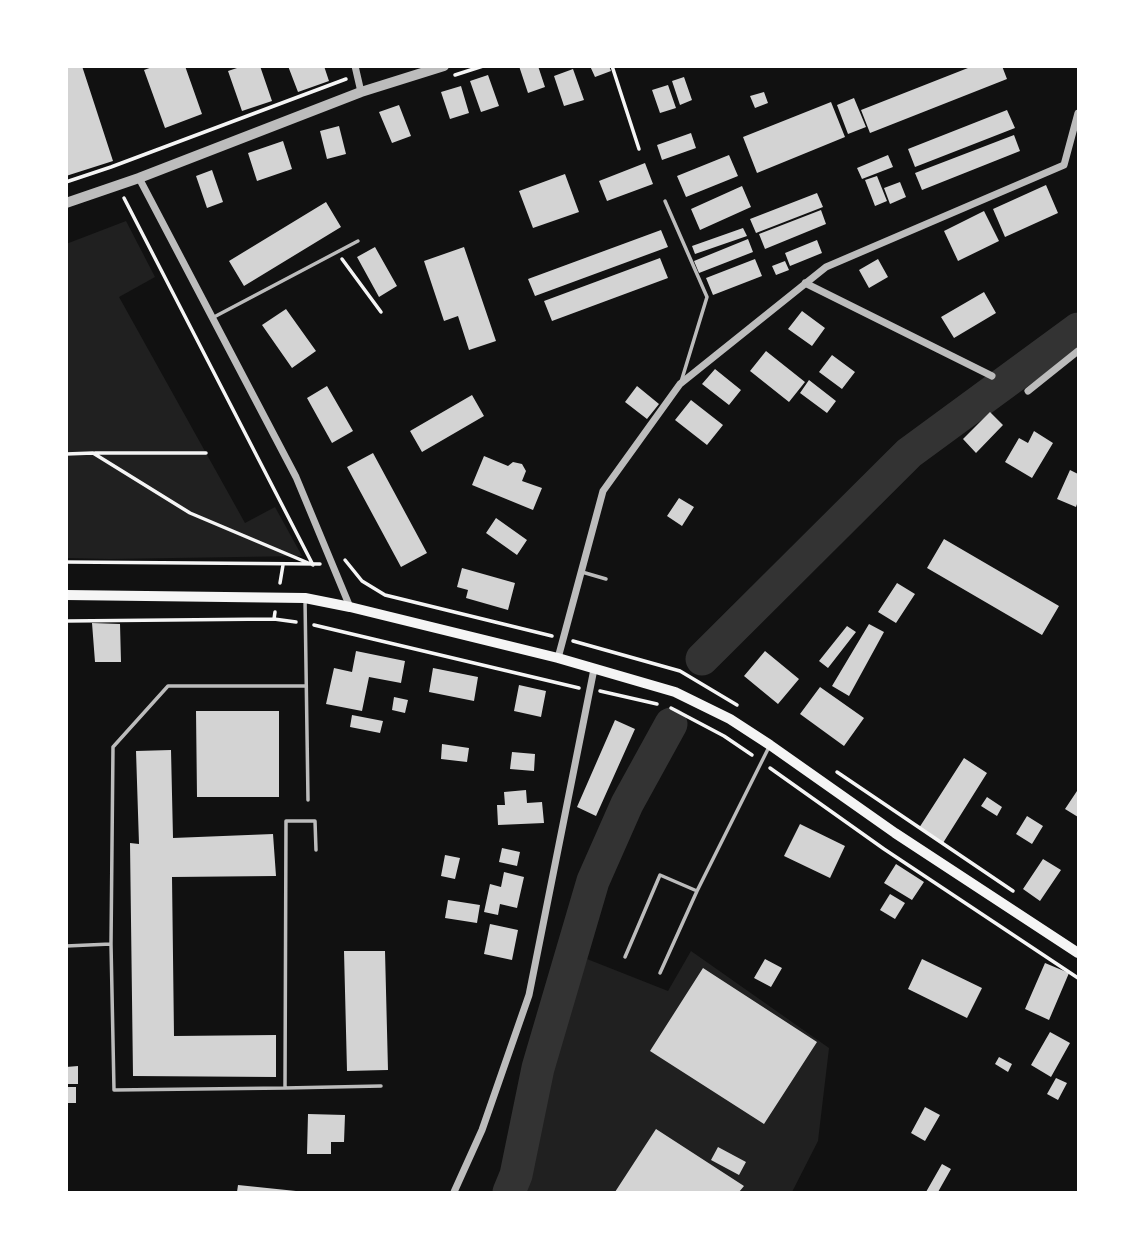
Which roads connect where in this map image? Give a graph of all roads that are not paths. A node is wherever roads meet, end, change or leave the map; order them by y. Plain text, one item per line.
1 (355, 66) edge
2 (444, 66) edge
3 (361, 92) junction
4 (1079, 113) edge
5 (139, 178) junction
6 (665, 201) dead end
7 (66, 203) edge
8 (358, 241) dead end
9 (805, 284) junction
10 (212, 318) junction
11 (1079, 351) edge
12 (992, 376) dead end
13 (680, 384) junction
14 (1028, 391) dead end
15 (582, 572) junction
16 (606, 579) dead end
17 (66, 595) edge
18 (304, 598) junction
19 (350, 607) junction
20 (558, 658) junction
21 (594, 669) junction
22 (306, 686) junction
23 (770, 745) junction
24 (308, 800) dead end
25 (316, 850) dead end
26 (697, 891) junction
27 (111, 944) junction
28 (66, 946) edge
29 (1079, 953) edge
30 (625, 957) dead end
31 (660, 972) dead end
32 (381, 1086) dead end
33 (285, 1088) junction
34 (454, 1192) edge

1 - 3 street
2 - 3 street
3 - 5 street
4 - 9 street
5 - 7 street
5 - 10 street
6 - 13 lane
8 - 10 lane
9 - 12 street
9 - 13 street
10 - 19 street
11 - 14 street
13 - 15 street
15 - 16 lane
15 - 20 street
17 - 18 main road
18 - 19 main road
18 - 22 lane
19 - 20 main road
20 - 21 main road
21 - 23 main road
21 - 34 street
22 - 24 lane
22 - 27 lane
23 - 26 lane
23 - 29 main road
25 - 33 lane
26 - 30 lane
26 - 31 lane
27 - 28 lane
27 - 33 lane
32 - 33 lane

